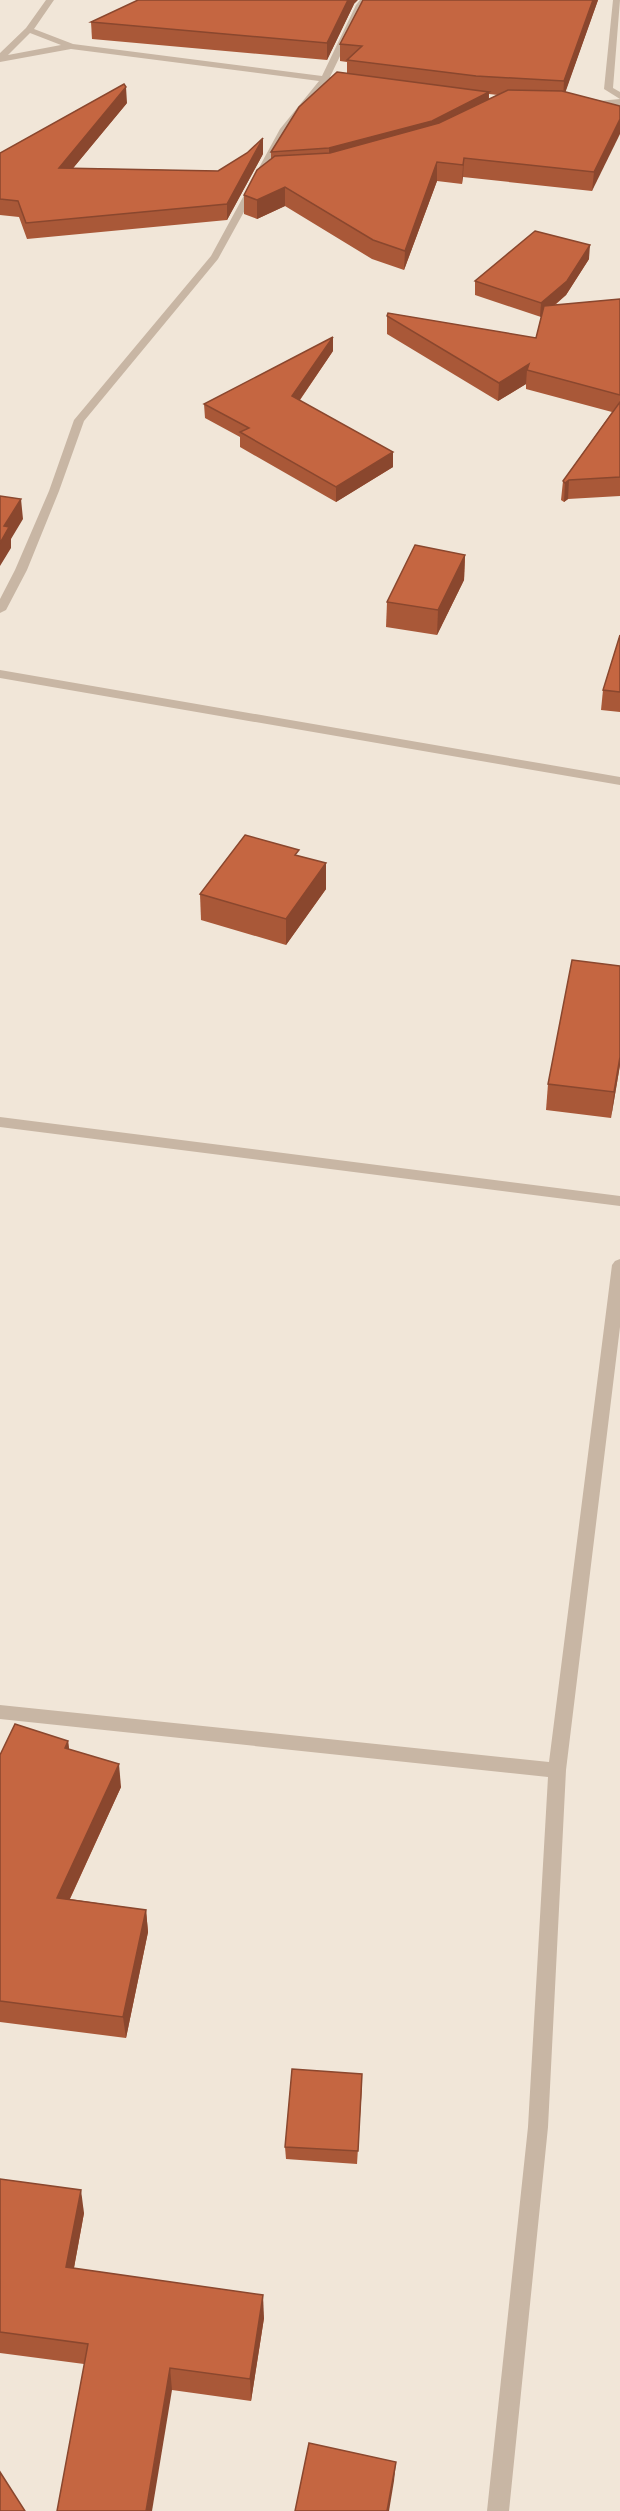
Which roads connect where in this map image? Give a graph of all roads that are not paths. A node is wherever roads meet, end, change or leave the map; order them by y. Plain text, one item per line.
1 (50, 0) edge
2 (365, 0) edge
3 (617, 0) edge
4 (29, 30) junction
5 (71, 46) junction
6 (0, 58) edge
7 (325, 79) junction
8 (359, 83) edge
9 (620, 96) edge
10 (620, 102) edge
11 (580, 105) edge
12 (272, 170) edge
13 (252, 186) junction
14 (0, 610) edge
15 (0, 674) edge
16 (620, 781) edge
17 (0, 1122) edge
18 (620, 1201) edge
19 (620, 1265) edge
20 (0, 1712) edge
21 (557, 1770) junction
22 (498, 2511) edge

1 - 4 street
2 - 7 street
3 - 9 street
4 - 5 street
4 - 6 street
5 - 6 street
5 - 7 street
7 - 8 street
7 - 13 street
10 - 11 street
12 - 13 street
13 - 14 street
15 - 16 street
17 - 18 street
19 - 21 street
20 - 21 street
21 - 22 street

